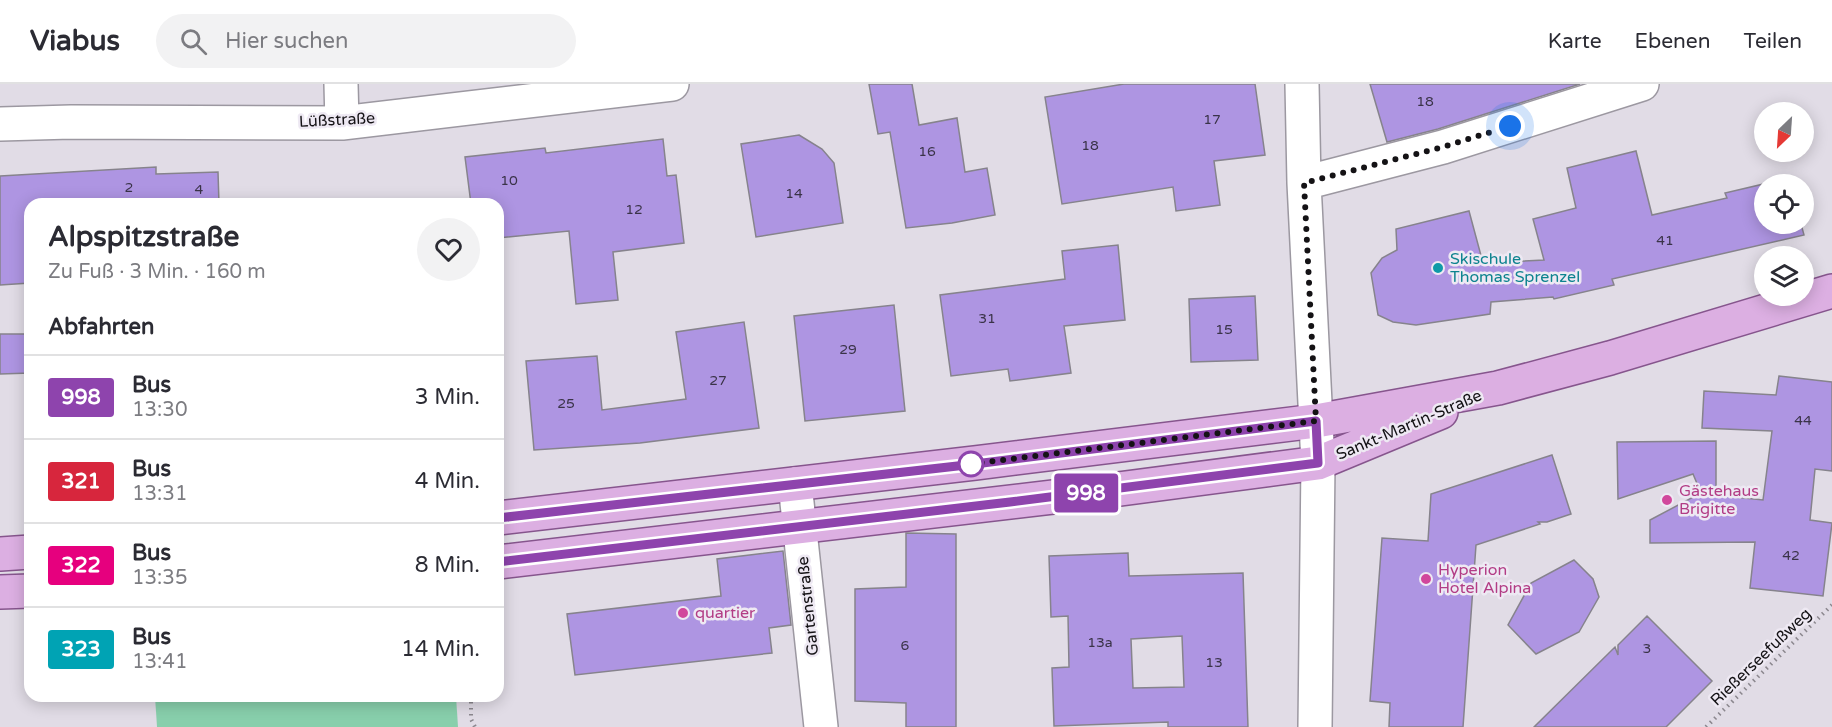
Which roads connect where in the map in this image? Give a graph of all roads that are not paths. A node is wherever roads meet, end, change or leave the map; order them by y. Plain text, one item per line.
1 (341, 84) edge
2 (672, 84) edge
3 (1302, 84) edge
4 (1642, 84) edge
5 (342, 123) junction
6 (0, 124) edge
7 (1304, 183) junction
8 (1832, 291) edge
9 (1498, 388) junction
10 (1316, 421) junction
11 (1318, 463) junction
12 (795, 484) junction
13 (504, 517) edge
14 (800, 527) junction
15 (24, 552) edge
16 (0, 554) edge
17 (504, 560) edge
18 (24, 591) edge
19 (0, 592) edge
20 (821, 727) edge
21 (1315, 727) edge

1 - 5 street
2 - 5 street, Lüßstraße
3 - 7 street
4 - 7 street
5 - 6 street, Lüßstraße
7 - 10 street
8 - 9 main road, Sankt-Martin-Straße
9 - 10 main road, Sankt-Martin-Straße
9 - 11 main road, Sankt-Martin-Straße
10 - 11 street
10 - 12 main road, Sankt-Martin-Straße
11 - 14 main road, Sankt-Martin-Straße
11 - 21 street
12 - 13 main road, Sankt-Martin-Straße
12 - 14 street, Gartenstraße
14 - 17 main road, Sankt-Martin-Straße
14 - 20 street, Gartenstraße
15 - 16 main road
18 - 19 main road

